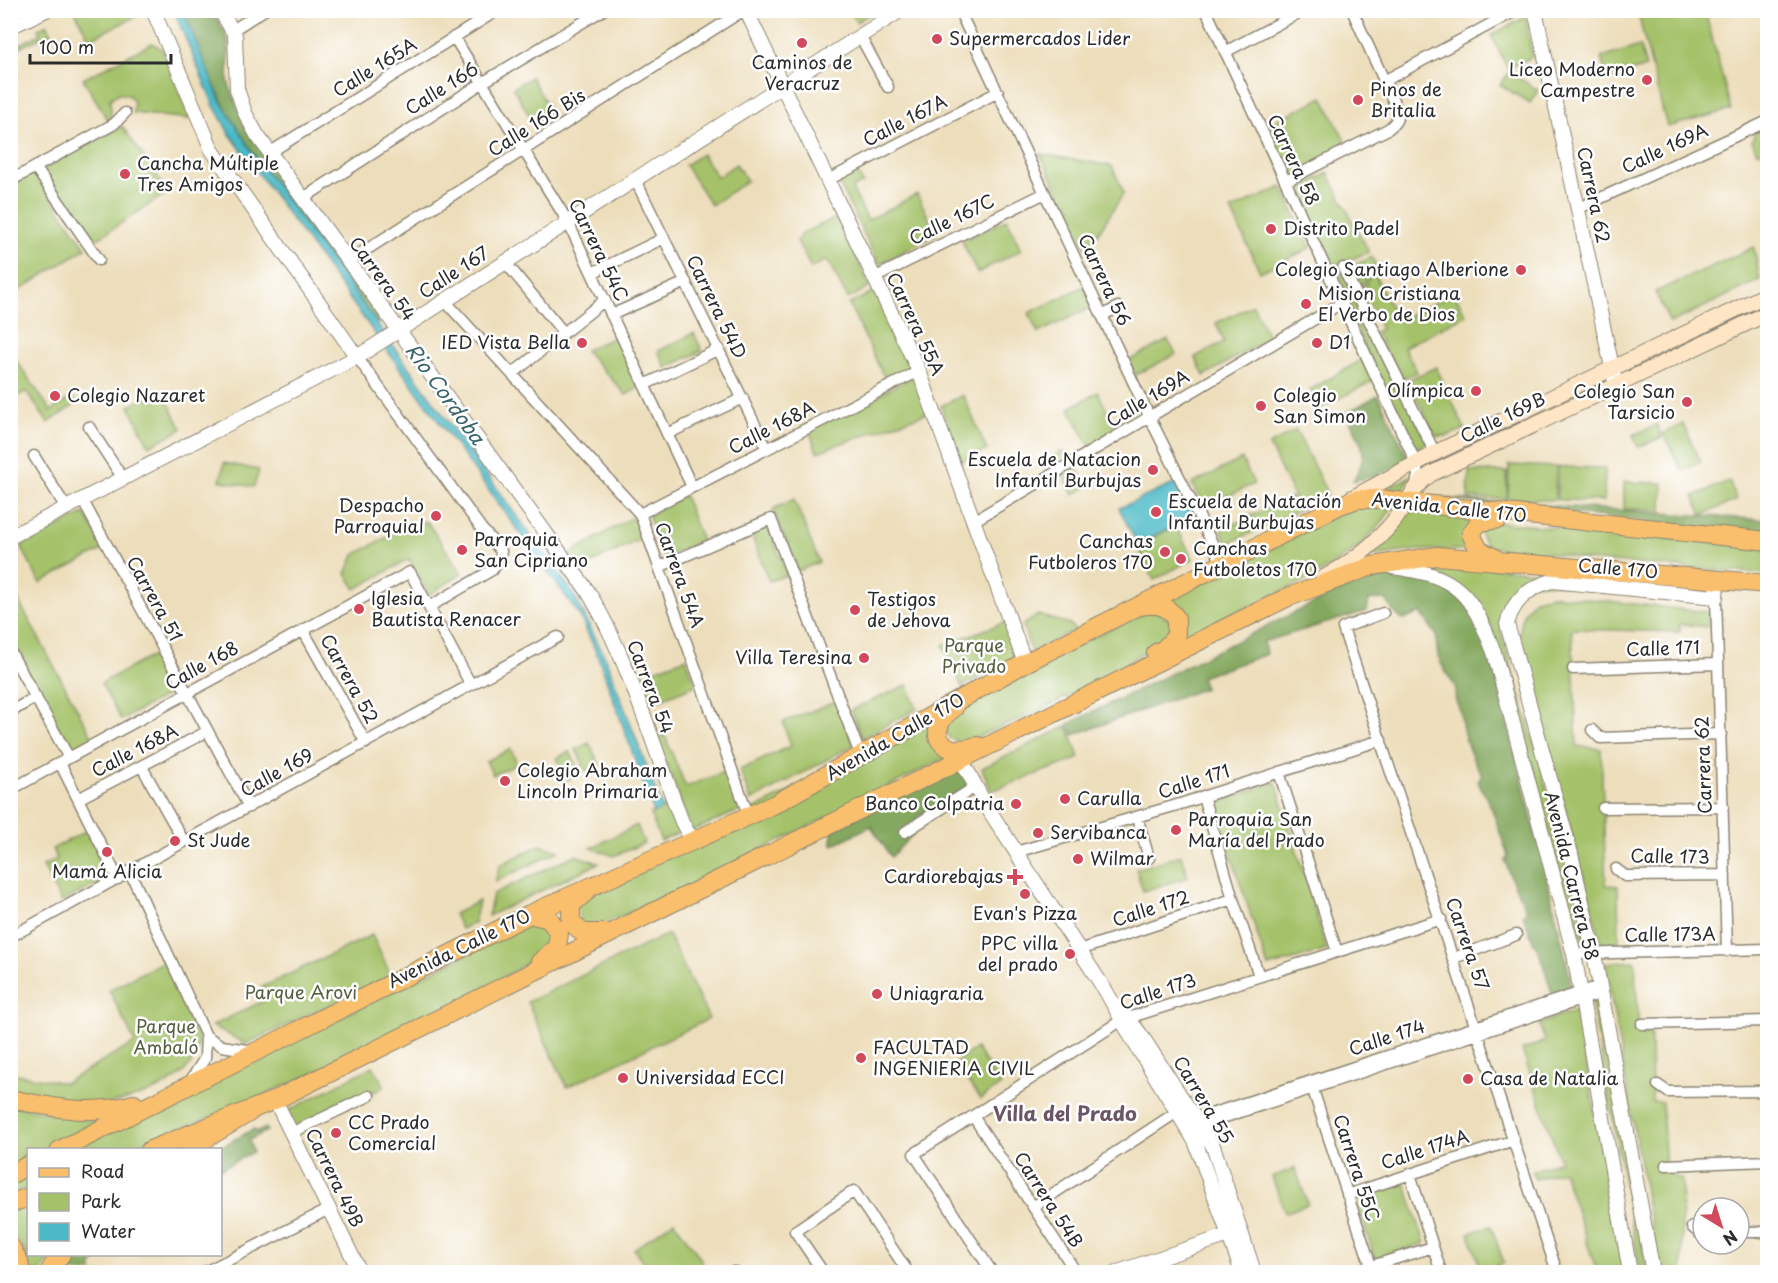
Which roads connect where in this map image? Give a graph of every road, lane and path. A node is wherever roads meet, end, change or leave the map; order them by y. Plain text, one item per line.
1 (46, 10) edge
2 (153, 10) edge
3 (220, 10) edge
4 (264, 10) edge
5 (498, 10) edge
6 (603, 10) edge
7 (745, 10) edge
8 (959, 10) edge
9 (1206, 10) edge
10 (1304, 10) edge
11 (1352, 10) edge
12 (1517, 10) edge
13 (1535, 10) edge
14 (898, 11) edge
15 (10, 27) edge
16 (233, 30) junction
17 (860, 36) junction
18 (454, 38) junction
19 (1225, 52) junction
20 (1384, 81) junction
21 (483, 83) junction
22 (782, 85) junction
23 (888, 87) dead end
24 (998, 92) junction
25 (125, 112) dead end
26 (1767, 121) edge
27 (525, 150) junction
28 (269, 153) junction
29 (35, 167) junction
30 (635, 179) junction
31 (828, 180) junction
32 (10, 181) edge
33 (1286, 181) junction
34 (1045, 193) junction
35 (302, 199) junction
36 (1578, 209) junction
37 (568, 222) junction
38 (664, 238) junction
39 (99, 260) dead end
40 (347, 262) junction
41 (505, 262) junction
42 (1343, 268) dead end
43 (592, 273) junction
44 (874, 278) junction
45 (686, 282) junction
46 (1767, 294) edge
47 (604, 300) junction
48 (445, 301) junction
49 (1340, 304) junction
50 (1118, 307) dead end
51 (1767, 314) edge
52 (611, 315) junction
53 (1102, 316) junction
54 (1367, 317) junction
55 (1350, 324) junction
56 (564, 333) junction
57 (393, 334) junction
58 (719, 349) junction
59 (361, 354) junction
60 (1611, 368) junction
61 (919, 371) junction
62 (512, 374) junction
63 (644, 385) junction
64 (1616, 386) junction
65 (742, 398) junction
66 (1150, 418) junction
67 (89, 427) dead end
68 (667, 434) junction
69 (767, 449) junction
70 (1435, 453) junction
71 (34, 456) dead end
72 (1416, 463) junction
73 (124, 480) junction
74 (692, 487) junction
75 (1411, 496) junction
76 (83, 501) junction
77 (1340, 505) junction
78 (67, 509) junction
79 (640, 514) junction
80 (972, 522) junction
81 (1582, 522) junction
82 (11, 535) edge
83 (1767, 541) edge
84 (1500, 560) junction
85 (1222, 563) junction
86 (1372, 566) junction
87 (659, 567) junction
88 (1767, 582) edge
89 (1721, 586) junction
90 (1286, 598) junction
91 (1520, 598) joint
92 (429, 607) junction
93 (1136, 607) junction
94 (1383, 613) dead end
95 (303, 630) junction
96 (558, 637) dead end
97 (11, 650) edge
98 (1025, 663) junction
99 (1718, 664) junction
100 (1573, 669) dead end
101 (990, 683) junction
102 (1110, 684) junction
103 (471, 685) junction
104 (187, 693) junction
105 (36, 697) junction
106 (10, 712) edge
107 (1592, 729) dead end
108 (208, 731) junction
109 (1721, 734) junction
110 (1381, 740) junction
111 (366, 743) junction
112 (994, 743) junction
113 (861, 757) junction
114 (961, 759) junction
115 (64, 760) junction
116 (142, 767) junction
117 (1279, 772) junction
118 (975, 787) junction
119 (10, 790) edge
120 (1203, 796) junction
121 (78, 799) junction
122 (249, 807) junction
123 (1723, 807) junction
124 (1603, 808) dead end
125 (749, 817) junction
126 (1137, 817) junction
127 (905, 832) dead end
128 (696, 839) junction
129 (184, 842) junction
130 (1016, 852) junction
131 (1149, 858) dead end
132 (1616, 869) dead end
133 (130, 872) junction
134 (616, 874) junction
135 (1725, 874) junction
136 (118, 879) junction
137 (1233, 899) junction
138 (530, 914) junction
139 (1441, 919) junction
140 (616, 932) junction
141 (1516, 935) dead end
142 (10, 937) edge
143 (1079, 950) junction
144 (1767, 950) edge
145 (1727, 951) junction
146 (1337, 952) junction
147 (1574, 954) junction
148 (1594, 954) junction
149 (1454, 958) junction
150 (1259, 976) junction
151 (498, 990) junction
152 (1601, 990) junction
153 (1582, 995) junction
154 (1125, 1019) junction
155 (1767, 1021) edge
156 (1642, 1024) dead end
157 (1478, 1029) junction
158 (206, 1036) junction
159 (254, 1051) junction
160 (187, 1084) junction
161 (1312, 1084) junction
162 (1658, 1085) dead end
163 (1767, 1091) edge
164 (165, 1095) junction
165 (369, 1096) dead end
166 (10, 1098) edge
167 (276, 1100) junction
168 (1183, 1108) junction
169 (250, 1112) junction
170 (973, 1116) junction
171 (1193, 1124) junction
172 (291, 1133) junction
173 (1514, 1140) junction
174 (62, 1148) edge
175 (153, 1148) edge
176 (189, 1148) edge
177 (1767, 1161) edge
178 (1666, 1165) dead end
179 (27, 1166) edge
180 (1410, 1174) junction
181 (10, 1175) edge
182 (1347, 1195) junction
183 (27, 1197) edge
184 (10, 1204) edge
185 (1033, 1207) junction
186 (329, 1209) junction
187 (1751, 1232) edge
188 (1767, 1232) edge
189 (1235, 1234) junction
190 (10, 1246) edge
191 (1433, 1247) junction
192 (60, 1256) edge
193 (1371, 1266) junction
194 (227, 1267) edge
195 (21, 1272) edge
196 (49, 1272) edge
197 (205, 1272) edge
198 (360, 1272) edge
199 (824, 1272) edge
200 (908, 1272) edge
201 (992, 1272) edge
202 (1076, 1272) edge
203 (1118, 1272) edge
204 (1242, 1272) edge
205 (1254, 1272) edge
206 (1352, 1272) edge
207 (1441, 1272) edge
208 (1557, 1272) edge
209 (1630, 1272) edge
210 (1653, 1272) edge

1 - 15 street
2 - 59 street
3 - 16 street, Carrera 54
4 - 16 street
5 - 18 street, Calle 165A
6 - 21 street, Calle 166
7 - 22 street, Carrera 55A
7 - 27 street, Calle 166 Bis
8 - 24 street, Carrera 56
9 - 19 street, Carrera 58
10 - 19 street
11 - 20 street
12 - 20 street
13 - 36 street, Carrera 62
14 - 17 street, Calle 167
16 - 28 street, Carrera 54
17 - 22 street, Calle 167
17 - 23 street
18 - 21 street, Carrera 54C
18 - 28 street, Calle 165A
19 - 33 street, Carrera 58
20 - 33 street
21 - 27 street, Carrera 54C
21 - 35 street, Calle 166
22 - 30 street, Calle 167
22 - 31 street, Carrera 55A
24 - 31 street, Calle 167A
24 - 34 street, Carrera 56
25 - 29 street
26 - 36 street, Calle 169A
27 - 37 street, Carrera 54C
27 - 40 street, Calle 166 Bis
28 - 35 street, Carrera 54
29 - 32 street
29 - 39 street
30 - 37 street, Calle 167
30 - 38 street, Carrera 54D
31 - 44 street, Carrera 55A
33 - 49 street, Carrera 58
34 - 44 street, Calle 167C
34 - 53 street, Carrera 56
35 - 40 street, Carrera 54
36 - 60 street, Carrera 62
37 - 41 street, Calle 167
37 - 43 street, Carrera 54C
38 - 43 street
38 - 45 street, Carrera 54D
40 - 57 street, Carrera 54
41 - 48 street, Calle 167
41 - 56 street
42 - 54 street
43 - 47 street, Carrera 54C
44 - 61 street, Carrera 55A
45 - 52 street
45 - 58 street, Carrera 54D
46 - 60 main road, Calle 169B
47 - 52 street, Carrera 54C
47 - 56 street
48 - 57 street, Calle 167
48 - 62 street, Carrera 54A
49 - 55 street, Carrera 58
49 - 66 street, Calle 169A
50 - 53 street
51 - 64 main road, Calle 169B
52 - 63 street, Carrera 54C
53 - 66 street, Carrera 56
54 - 55 street
54 - 70 street
55 - 72 street, Carrera 58
56 - 62 street
57 - 59 street, Calle 167
57 - 128 street, Carrera 54
58 - 63 street
58 - 65 street, Carrera 54D
59 - 73 street, Calle 167
59 - 92 street
60 - 64 street, Carrera 62
60 - 70 main road, Calle 169B
61 - 69 street, Calle 168A
61 - 80 street, Carrera 55A
62 - 79 street, Carrera 54A
63 - 68 street, Carrera 54C
64 - 75 main road, Calle 169B
65 - 68 street
65 - 69 street, Carrera 54D
66 - 80 street, Calle 169A
66 - 85 street, Carrera 56
67 - 73 street
68 - 74 street, Carrera 54C
69 - 74 street, Calle 168A
70 - 72 main road, Calle 169B
71 - 78 street
72 - 75 street, Carrera 58
72 - 77 main road, Calle 169B
73 - 76 street, Calle 167
74 - 79 street, Calle 168A
75 - 77 main road, Avenida Calle 170
75 - 81 main road, Avenida Calle 170
75 - 90 main road, Calle 169B
76 - 78 street, Calle 167
76 - 104 street, Carrera 51
77 - 85 main road, Avenida Calle 170
78 - 82 street, Calle 167
79 - 87 street, Carrera 54A
80 - 98 street, Carrera 55A
81 - 83 main road, Avenida Calle 170
81 - 84 main road
84 - 86 main road
84 - 89 main road
85 - 93 main road, Avenida Calle 170
86 - 90 main road
86 - 147 street, Avenida Carrera 58
87 - 113 street
87 - 125 street, Carrera 54A
88 - 89 main road
89 - 91 street, Calle 170
89 - 99 street, Carrera 62
90 - 102 main road
91 - 148 street, Avenida Carrera 58
92 - 95 street, Calle 168
92 - 103 street
93 - 98 main road, Avenida Calle 170
93 - 102 main road
94 - 110 street, Carrera 57
95 - 104 street, Calle 168
95 - 111 street, Carrera 52
96 - 103 street, Calle 169
97 - 105 street
98 - 101 main road, Avenida Calle 170
99 - 100 street, Calle 171
99 - 109 street, Carrera 62
101 - 112 main road
101 - 113 main road, Avenida Calle 170
102 - 112 main road
103 - 111 street, Calle 169
104 - 108 street, Carrera 51
104 - 115 street, Calle 168
105 - 106 street
105 - 115 street
107 - 109 street
108 - 116 street, Calle 168A
108 - 122 street, Carrera 51
109 - 123 street, Carrera 62
110 - 117 street, Calle 171
110 - 139 street, Carrera 57
111 - 122 street, Calle 169
112 - 114 main road
113 - 125 main road, Avenida Calle 170
114 - 118 street, Carrera 55
114 - 140 main road
115 - 119 street, Calle 168
115 - 121 street
116 - 121 street, Calle 168A
116 - 129 street
117 - 120 street, Calle 171
117 - 146 street
118 - 127 street
118 - 130 street, Carrera 55
120 - 126 street, Calle 171
120 - 137 street
121 - 136 street
122 - 129 street, Calle 169
123 - 124 street
123 - 135 street, Carrera 62
125 - 128 main road, Avenida Calle 170
126 - 130 street, Calle 171
126 - 131 street
128 - 134 main road, Avenida Calle 170
129 - 133 street, Calle 169
130 - 143 street, Carrera 55
132 - 135 street, Calle 173
133 - 136 street, Calle 169
133 - 158 street
134 - 138 main road, Avenida Calle 170
134 - 140 main road
135 - 145 street, Carrera 62
136 - 142 street, Calle 169
137 - 143 street, Calle 172
137 - 150 street
138 - 151 main road
138 - 159 main road, Avenida Calle 170
139 - 146 street, Calle 173
139 - 149 street, Carrera 57
140 - 151 main road
141 - 149 street
143 - 154 street, Carrera 55
144 - 145 street, Calle 173A
145 - 148 street, Calle 173A
146 - 150 street, Calle 173
147 - 148 street, Calle 173A
147 - 153 street, Avenida Carrera 58
148 - 152 street, Avenida Carrera 58
149 - 157 street, Carrera 57
150 - 154 street, Calle 173
151 - 167 main road
152 - 153 street, Calle 174
152 - 210 street, Avenida Carrera 58
153 - 157 street, Calle 174
153 - 209 street, Avenida Carrera 58
154 - 168 street, Carrera 55
154 - 170 street, Calle 173
155 - 156 street
157 - 161 street, Calle 174
157 - 173 street, Carrera 57
158 - 159 street
158 - 160 street
159 - 160 main road, Avenida Calle 170
160 - 164 main road, Avenida Calle 170
161 - 171 street, Calle 174
161 - 182 street, Carrera 55C
162 - 163 street
164 - 166 main road
164 - 174 main road, Avenida Calle 170
165 - 172 street
167 - 169 main road
167 - 172 street, Carrera 49B
168 - 171 street, Carrera 55
168 - 185 street
169 - 175 main road
169 - 176 main road
170 - 185 street, Carrera 54B
170 - 201 street, Calle 173
171 - 189 street, Carrera 55
172 - 186 street, Carrera 49B
173 - 180 street, Calle 174A
173 - 208 street, Carrera 57
177 - 178 street
179 - 181 main road
180 - 182 street, Calle 174A
180 - 191 street
182 - 193 street, Carrera 55C
183 - 184 main road
185 - 202 street, Carrera 54B
186 - 194 street
186 - 198 street, Carrera 49B
187 - 188 street
189 - 203 street
189 - 204 street, Carrera 55
189 - 205 street, Carrera 55
190 - 195 main road
191 - 193 street
191 - 207 street
192 - 196 main road
193 - 206 street
194 - 197 street
199 - 200 street

